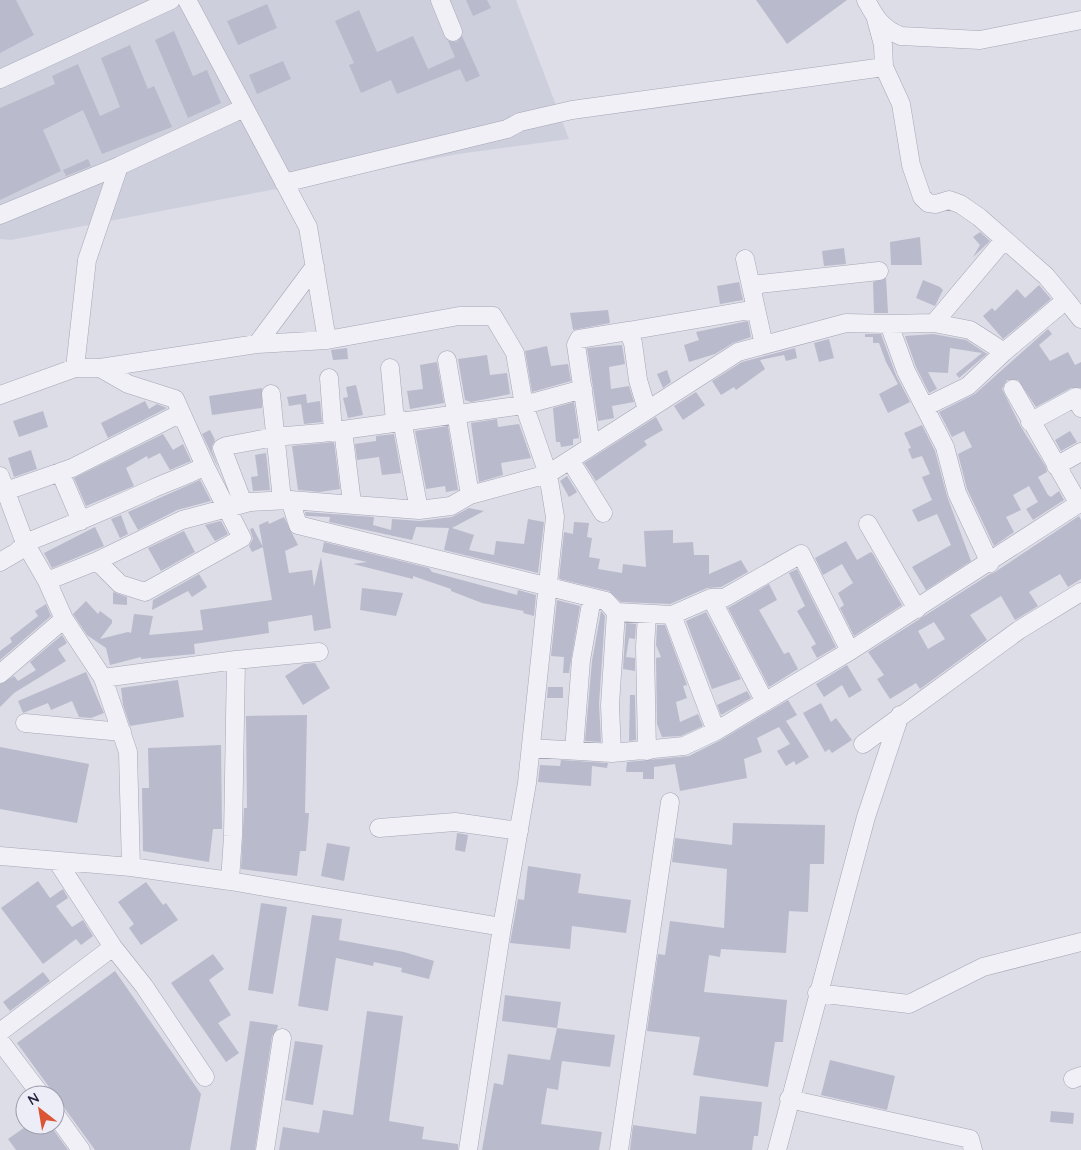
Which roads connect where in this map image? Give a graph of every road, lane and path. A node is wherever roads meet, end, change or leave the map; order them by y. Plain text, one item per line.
1 (171, 0) edge
2 (186, 0) edge
3 (440, 0) edge
4 (866, 0) edge
5 (876, 19) junction
6 (1081, 20) edge
7 (453, 32) dead end
8 (884, 66) junction
9 (0, 78) edge
10 (244, 108) junction
11 (119, 166) junction
12 (284, 182) junction
13 (0, 214) edge
14 (1004, 240) junction
15 (745, 259) dead end
16 (315, 266) junction
17 (879, 271) dead end
18 (751, 285) junction
19 (1066, 300) junction
20 (756, 309) junction
21 (1081, 319) edge
22 (934, 323) junction
23 (889, 324) junction
24 (628, 331) junction
25 (327, 340) junction
26 (257, 344) junction
27 (764, 345) junction
28 (1004, 352) junction
29 (447, 360) dead end
30 (75, 368) junction
31 (100, 368) junction
32 (390, 368) dead end
33 (329, 378) dead end
34 (583, 389) junction
35 (1013, 389) dead end
36 (271, 394) dead end
37 (0, 395) edge
38 (524, 405) junction
39 (925, 407) junction
40 (1081, 408) edge
41 (647, 410) junction
42 (181, 413) junction
43 (456, 414) junction
44 (399, 421) junction
45 (1030, 422) junction
46 (338, 430) junction
47 (274, 437) junction
48 (592, 446) junction
49 (1081, 452) edge
50 (570, 460) junction
51 (205, 466) junction
52 (1056, 466) junction
53 (60, 472) junction
54 (548, 474) junction
55 (3, 484) edge
56 (470, 495) junction
57 (286, 500) junction
58 (352, 503) junction
59 (1080, 503) edge
60 (235, 505) junction
61 (419, 510) junction
62 (603, 513) dead end
63 (81, 521) junction
64 (868, 524) dead end
65 (25, 542) junction
66 (97, 561) junction
67 (0, 562) edge
68 (990, 563) junction
69 (48, 581) junction
70 (548, 587) junction
71 (1081, 592) edge
72 (592, 598) junction
73 (711, 598) junction
74 (917, 608) junction
75 (616, 612) junction
76 (647, 615) junction
77 (672, 615) junction
78 (64, 619) junction
79 (319, 652) dead end
80 (850, 652) junction
81 (236, 660) junction
82 (0, 674) edge
83 (104, 678) junction
84 (765, 702) junction
85 (900, 715) junction
86 (25, 723) dead end
87 (716, 731) junction
88 (122, 732) junction
89 (863, 744) dead end
90 (531, 748) junction
91 (574, 750) junction
92 (647, 751) junction
93 (612, 753) junction
94 (670, 802) dead end
95 (379, 828) dead end
96 (519, 831) junction
97 (0, 856) edge
98 (57, 861) junction
99 (131, 867) junction
100 (230, 880) junction
101 (502, 927) junction
102 (1081, 942) edge
103 (112, 947) junction
104 (817, 993) junction
105 (0, 1032) edge
106 (282, 1038) dead end
107 (0, 1041) edge
108 (205, 1077) dead end
109 (33, 1085) edge
110 (789, 1099) junction
111 (65, 1127) edge
112 (82, 1150) edge
113 (265, 1150) edge
114 (468, 1150) edge
115 (620, 1150) edge
116 (777, 1150) edge
117 (973, 1150) edge

1 - 9 street
2 - 10 street
3 - 7 street
4 - 5 street
5 - 6 street
5 - 8 street
8 - 12 street
8 - 14 street
10 - 11 street
10 - 12 street
11 - 13 street
11 - 30 street
12 - 16 street
14 - 19 street
14 - 22 street
15 - 18 street
16 - 25 street
16 - 26 street
17 - 18 street
18 - 20 street
19 - 21 street
19 - 28 street
20 - 24 street
20 - 27 street
22 - 23 street
22 - 28 street
23 - 27 street
23 - 39 street
24 - 34 street
24 - 41 street
25 - 26 street
25 - 38 street
26 - 31 street
27 - 41 street
28 - 39 street
29 - 43 street
30 - 31 street
30 - 37 street
31 - 42 street
32 - 44 street
33 - 46 street
34 - 38 street
34 - 48 street
35 - 45 street
36 - 47 street
38 - 43 street
38 - 54 street
39 - 68 street
40 - 45 street
41 - 48 street
42 - 51 street
42 - 53 street
43 - 44 street
43 - 56 street
44 - 46 street
44 - 61 street
45 - 52 street
46 - 47 street
46 - 58 street
47 - 57 street
47 - 60 street
48 - 50 street
49 - 52 street
50 - 54 street
50 - 62 street
51 - 60 street
51 - 63 street
52 - 59 street
53 - 55 street
53 - 63 street
54 - 56 street
54 - 70 street
55 - 65 street
56 - 61 street
57 - 58 street
57 - 60 street
57 - 70 street
58 - 61 street
59 - 68 street
60 - 66 street
60 - 66 street
63 - 65 street
64 - 74 street
65 - 67 street
65 - 69 street
66 - 69 street
68 - 74 street
69 - 78 street
70 - 72 street
70 - 90 street
71 - 85 street
72 - 75 street
72 - 91 street
73 - 77 street
73 - 80 street
73 - 84 street
74 - 80 street
75 - 76 street
75 - 93 street
76 - 77 street
76 - 92 street
77 - 87 street
78 - 82 street
78 - 83 street
79 - 81 street
80 - 84 street
81 - 83 street
81 - 100 street
83 - 88 street
84 - 87 street
85 - 89 street
85 - 104 street
86 - 88 street
87 - 92 street
88 - 99 street
90 - 91 street
90 - 96 street
91 - 93 street
92 - 93 street
94 - 115 street
95 - 96 street
96 - 101 street
97 - 98 street
98 - 99 street
98 - 103 street
99 - 100 street
100 - 101 street
101 - 114 street
102 - 104 street
103 - 105 street
103 - 108 street
104 - 110 street
106 - 113 street
107 - 109 street
110 - 116 street
110 - 117 street
111 - 112 street

